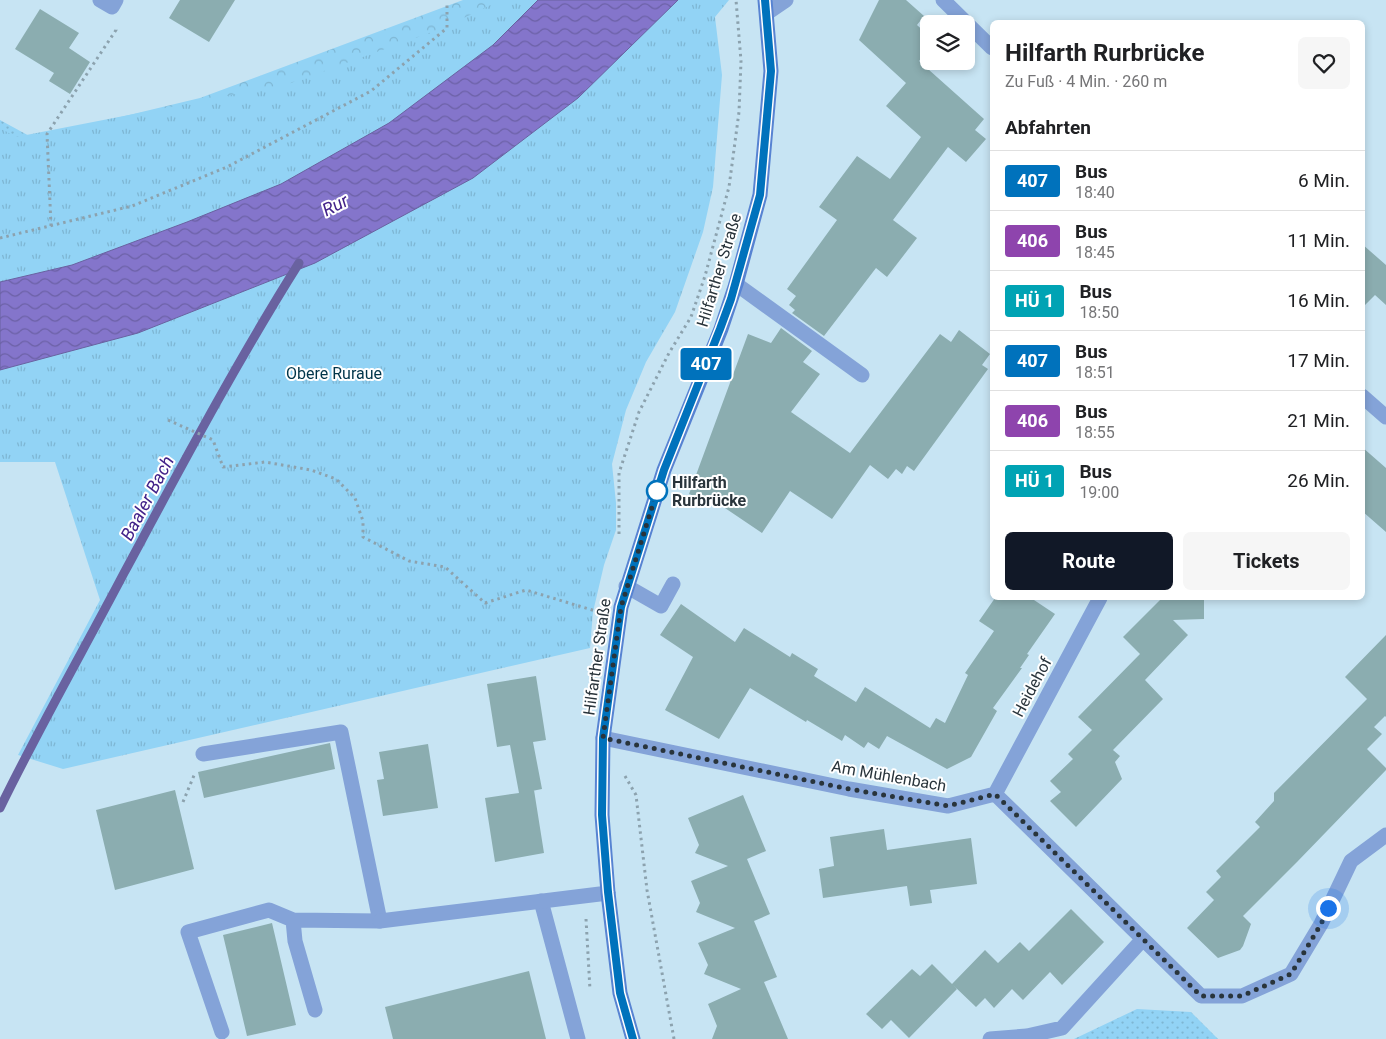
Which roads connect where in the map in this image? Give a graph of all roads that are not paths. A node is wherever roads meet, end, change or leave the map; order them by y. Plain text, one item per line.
1 (786, 0) edge
2 (943, 0) edge
3 (766, 7) edge
4 (990, 46) edge
5 (736, 284) junction
6 (862, 374) dead end
7 (1365, 399) edge
8 (1386, 417) edge
9 (673, 584) dead end
10 (626, 586) junction
11 (1099, 600) edge
12 (603, 738) junction
13 (204, 754) road end
14 (995, 794) junction
15 (1386, 835) edge
16 (608, 892) junction
17 (541, 901) junction
18 (293, 920) junction
19 (380, 921) junction
20 (1143, 939) junction
21 (315, 1010) dead end
22 (222, 1032) dead end
23 (578, 1039) edge
24 (633, 1039) edge
25 (990, 1039) edge

1 - 3 street
2 - 4 street
3 - 5 main road, Hilfarther Straße
5 - 6 street
5 - 10 main road, Hilfarther Straße
7 - 8 street
9 - 10 street
10 - 12 main road, Hilfarther Straße
11 - 14 street, Heidehof
12 - 14 street, Am Mühlenbach
12 - 16 main road, Hilfarther Straße
13 - 19 street
14 - 20 street
15 - 20 street
16 - 17 street
16 - 24 main road, Hilfarther Straße
17 - 19 street
17 - 23 street
18 - 19 street
18 - 21 street
18 - 22 street
20 - 25 street

